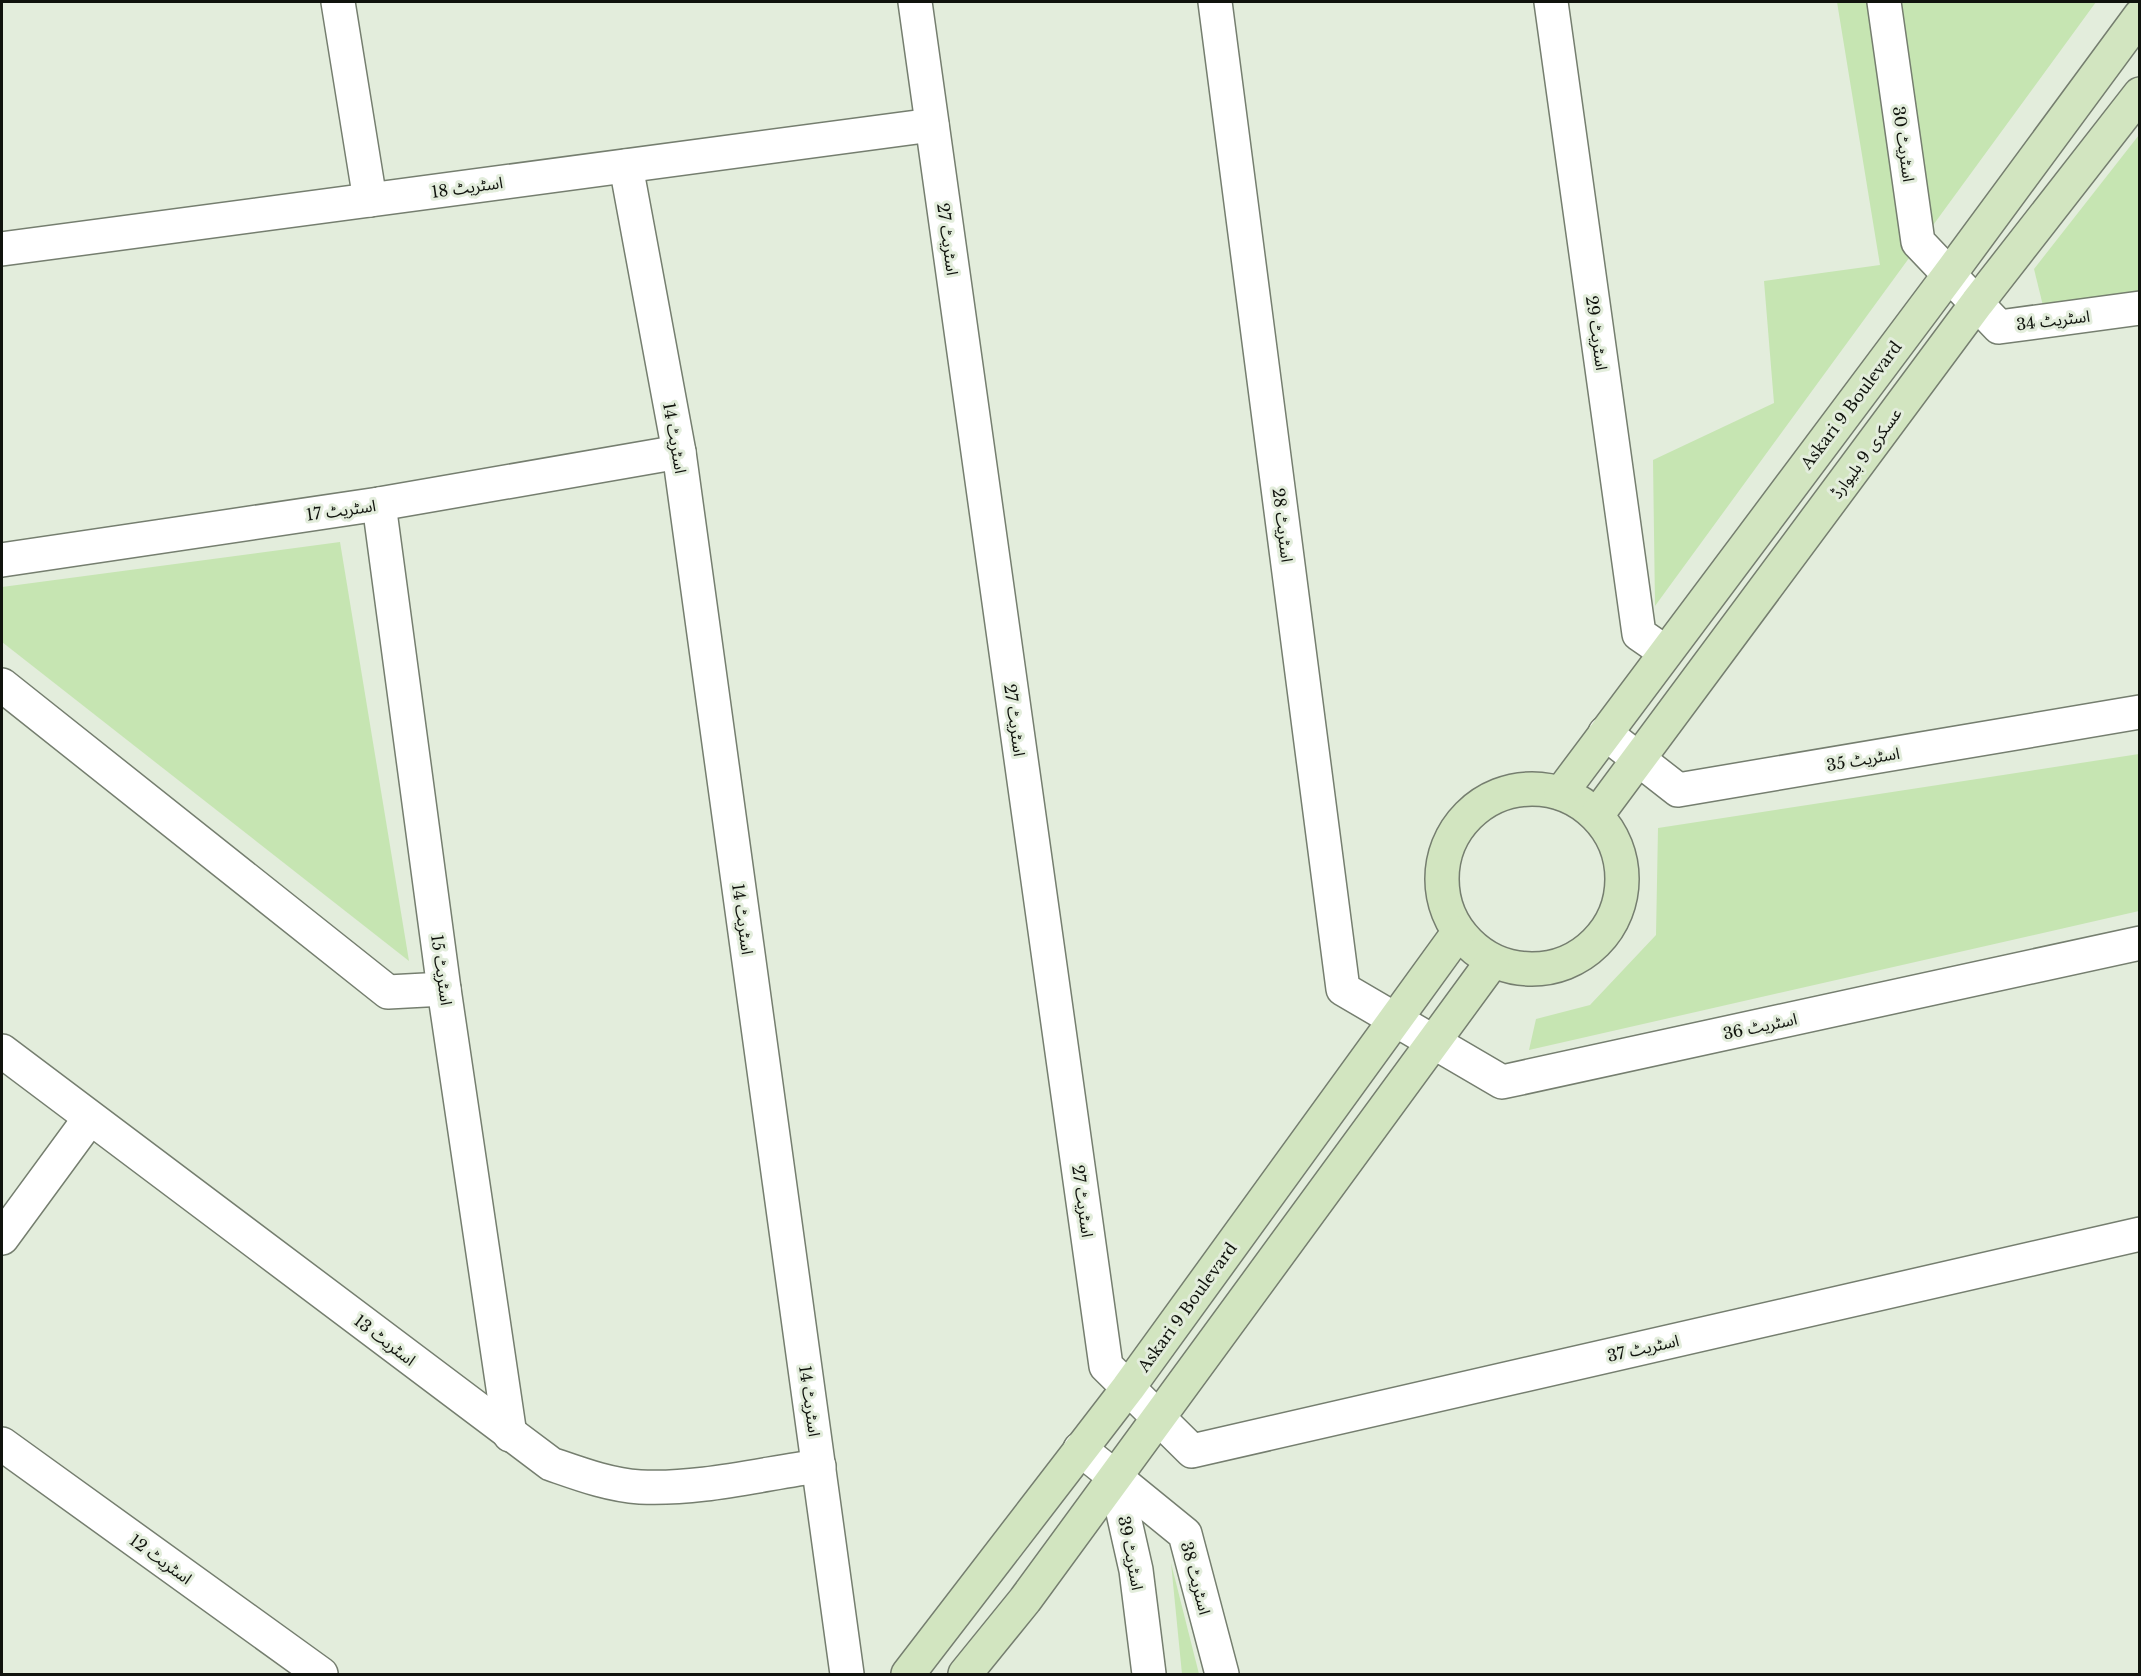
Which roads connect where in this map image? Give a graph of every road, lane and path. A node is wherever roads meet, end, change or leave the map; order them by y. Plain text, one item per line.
1 (338, 2) edge
2 (915, 2) edge
3 (1215, 2) edge
4 (1551, 2) edge
5 (1884, 2) edge
6 (2139, 16) edge
7 (2139, 94) edge
8 (932, 125) junction
9 (626, 166) junction
10 (370, 200) junction
11 (2, 249) edge
12 (1949, 275) junction
13 (1977, 303) junction
14 (2139, 308) edge
15 (679, 452) junction
16 (379, 504) junction
17 (2, 560) edge
18 (1665, 652) junction
19 (2, 685) edge
20 (2139, 712) edge
21 (1605, 733) junction
22 (1639, 759) junction
23 (1561, 793) junction
24 (1597, 815) junction
25 (1458, 933) junction
26 (2139, 943) edge
27 (1492, 962) junction
28 (444, 989) junction
29 (1394, 1019) junction
30 (1435, 1044) junction
31 (2, 1051) edge
32 (90, 1118) junction
33 (2139, 1234) edge
34 (2, 1238) edge
35 (1128, 1388) junction
36 (1158, 1417) junction
37 (510, 1435) junction
38 (2, 1444) edge
39 (1080, 1449) junction
40 (819, 1466) junction
41 (1115, 1477) junction
42 (321, 1674) edge
43 (847, 1674) edge
44 (908, 1674) edge
45 (965, 1674) edge
46 (1149, 1674) edge
47 (1222, 1674) edge

1 - 10 street
2 - 8 street, اسٹریٹ 27
3 - 29 street, اسٹریٹ 28
4 - 18 street, اسٹریٹ 29
5 - 12 street, اسٹریٹ 30
6 - 12 street, Askari 9 Boulevard
7 - 13 street, عسکری 9 بلیوارڈ
8 - 9 street, اسٹریٹ 18
8 - 35 street, اسٹریٹ 27
9 - 10 street, اسٹریٹ 18
9 - 15 street, اسٹریٹ 14
10 - 11 street, اسٹریٹ 18
12 - 13 street, اسٹریٹ 30
12 - 18 street, Askari 9 Boulevard
13 - 14 street, اسٹریٹ 34
13 - 22 street, عسکری 9 بلیوارڈ
15 - 16 street, اسٹریٹ 17
15 - 40 street, اسٹریٹ 14
16 - 17 street, اسٹریٹ 17
16 - 28 street, اسٹریٹ 15
18 - 21 street, Askari 9 Boulevard
19 - 28 street
20 - 22 street, اسٹریٹ 35
21 - 22 street, اسٹریٹ 35
21 - 23 street, Askari 9 Boulevard
22 - 24 street, عسکری 9 بلیوارڈ
23 - 24 street
23 - 25 street
24 - 27 street
25 - 27 street
25 - 29 street, Askari 9 Boulevard
26 - 30 street, اسٹریٹ 36
27 - 30 street
28 - 37 street, اسٹریٹ 15
29 - 30 street, اسٹریٹ 36
29 - 35 street, Askari 9 Boulevard
30 - 36 street
31 - 32 street, اسٹریٹ 13
32 - 34 street
32 - 37 street, اسٹریٹ 13
33 - 36 street, اسٹریٹ 37
35 - 36 street, اسٹریٹ 27
35 - 39 street, Askari 9 Boulevard
36 - 41 street
37 - 40 street, اسٹریٹ 13
38 - 42 street, اسٹریٹ 12
39 - 41 street
39 - 44 street, Askari 9 Boulevard
40 - 43 street, اسٹریٹ 14
41 - 45 street
41 - 46 street, اسٹریٹ 39
41 - 47 street, اسٹریٹ 38

